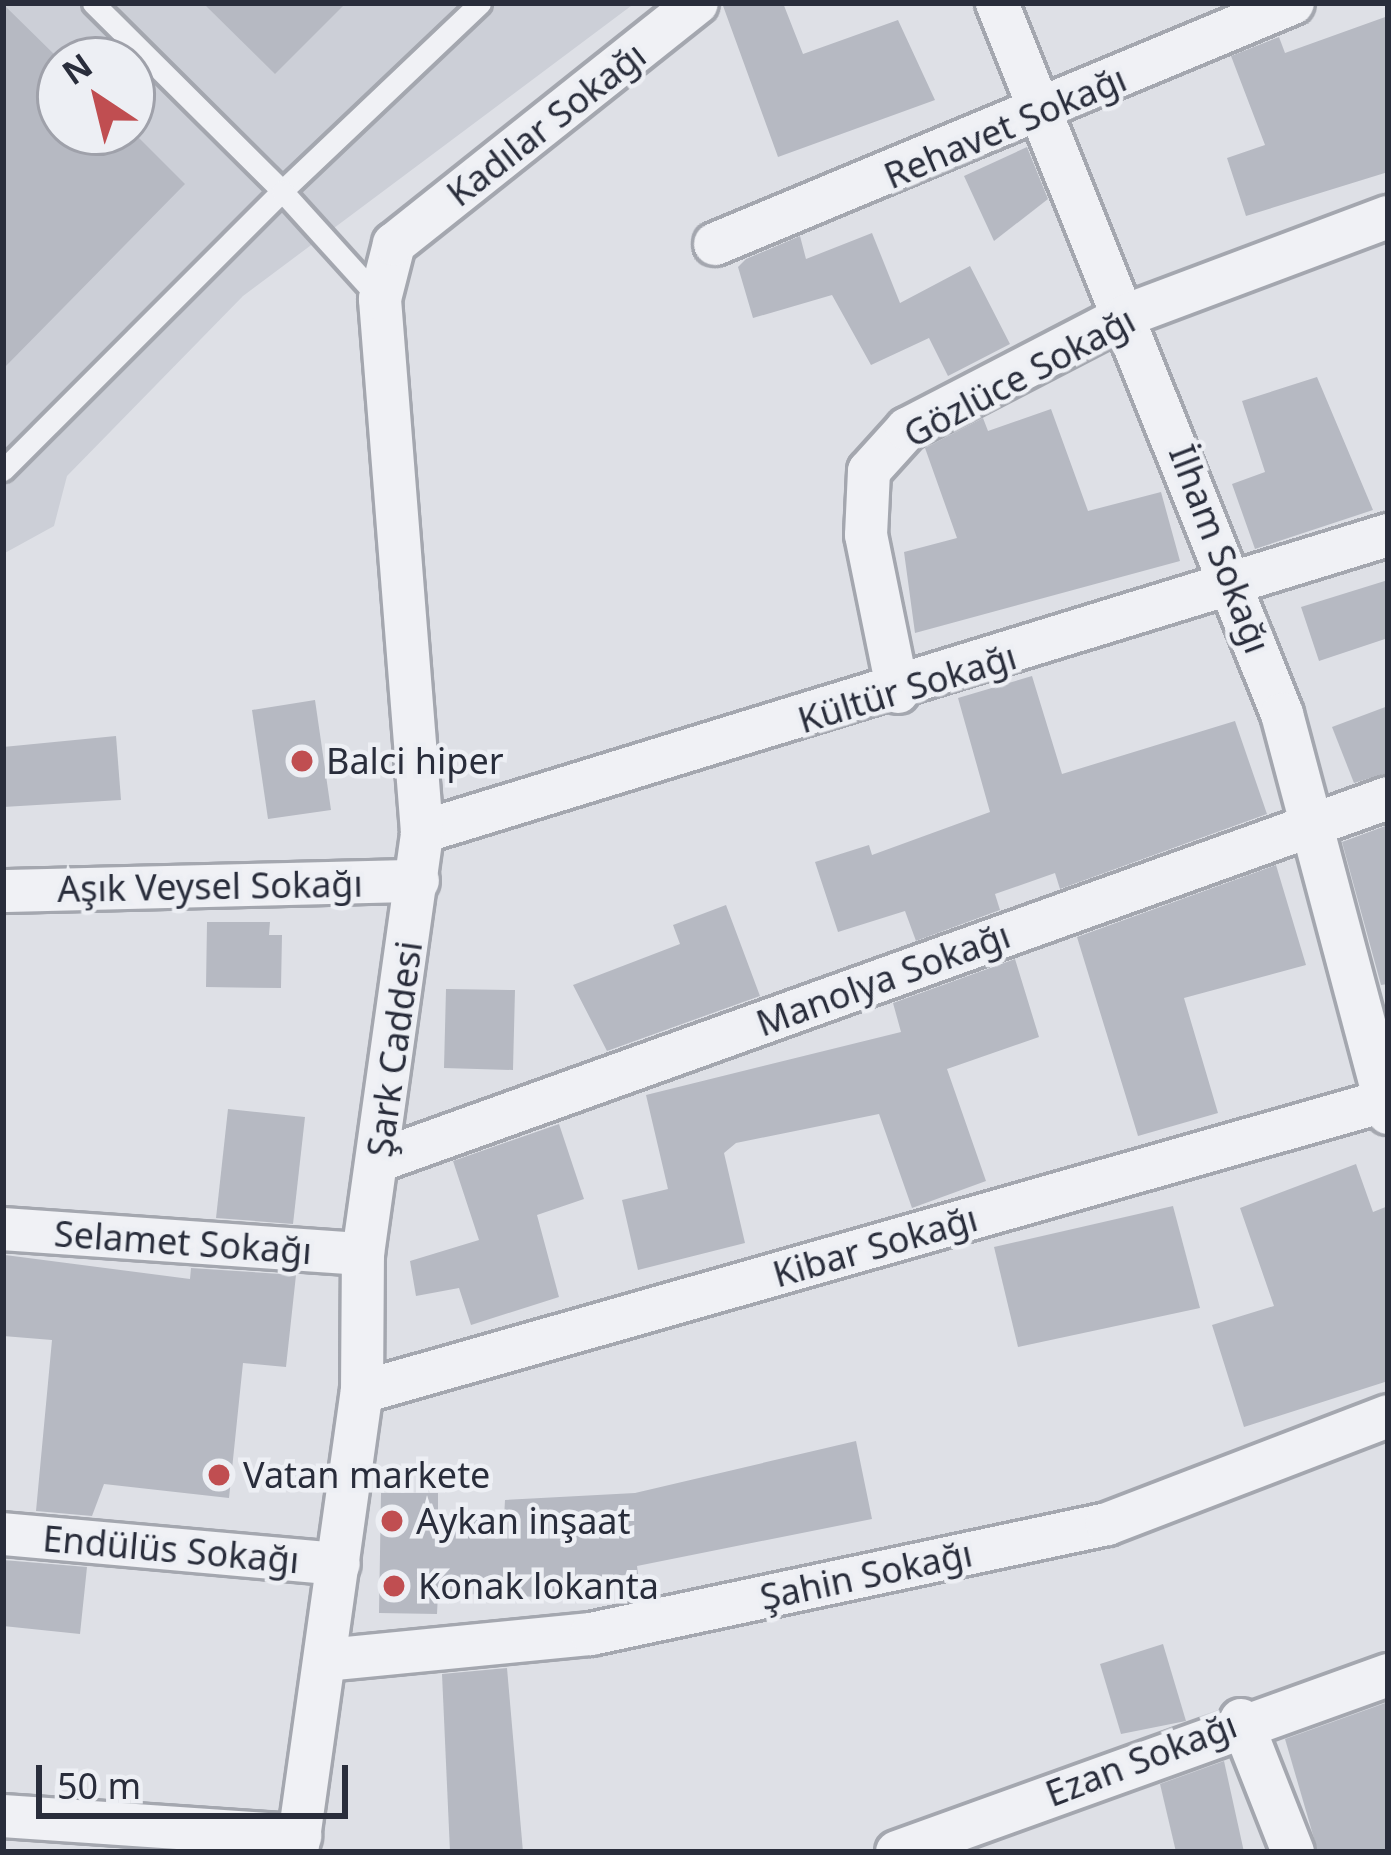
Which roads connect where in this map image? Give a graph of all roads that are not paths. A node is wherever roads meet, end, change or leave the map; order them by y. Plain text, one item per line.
1 (93, 3) edge
2 (480, 3) edge
3 (698, 3) edge
4 (997, 3) edge
5 (1293, 3) edge
6 (1042, 116) junction
7 (282, 191) junction
8 (1388, 217) edge
9 (394, 244) joint
10 (715, 244) dead end
11 (380, 299) junction
12 (1127, 315) junction
13 (4, 467) edge
14 (1388, 535) edge
15 (1237, 585) junction
16 (898, 692) junction
17 (1388, 798) edge
18 (1317, 820) junction
19 (422, 832) junction
20 (418, 881) junction
21 (3, 891) edge
22 (1387, 1105) edge
23 (378, 1161) junction
24 (3, 1229) edge
25 (363, 1254) junction
26 (362, 1392) junction
27 (1388, 1416) edge
28 (3, 1534) edge
29 (339, 1564) junction
30 (326, 1660) junction
31 (1388, 1675) edge
32 (1241, 1720) junction
33 (3, 1816) edge
34 (298, 1844) edge
35 (896, 1852) edge
36 (1293, 1852) edge

1 - 7 lane
2 - 7 lane
3 - 9 street, Kadılar Sokağı
4 - 6 street, İlham Sokağı
5 - 6 street, Rehavet Sokağı
6 - 10 street, Rehavet Sokağı
6 - 12 street, İlham Sokağı
7 - 11 lane
7 - 13 lane
8 - 12 street, Gözlüce Sokağı
9 - 11 street, Şark Caddesi
11 - 19 street, Şark Caddesi
12 - 15 street, İlham Sokağı
12 - 16 street, Gözlüce Sokağı
14 - 15 street, Kültür Sokağı
15 - 16 street, Kültür Sokağı
15 - 18 street, İlham Sokağı
16 - 19 street, Kültür Sokağı
17 - 18 street, Manolya Sokağı
18 - 22 street, İlham Sokağı
18 - 23 street, Manolya Sokağı
19 - 20 street, Şark Caddesi
20 - 21 street, Aşık Veysel Sokağı
20 - 23 street, Şark Caddesi
22 - 26 street, Kibar Sokağı
23 - 25 street, Şark Caddesi
24 - 25 street, Selamet Sokağı
25 - 26 street, Şark Caddesi
26 - 29 street, Şark Caddesi
27 - 30 street, Şahin Sokağı
28 - 29 street, Endülüs Sokağı
29 - 30 street, Şark Caddesi
30 - 34 street, Şark Caddesi
31 - 32 street, Ezan Sokağı
32 - 35 street, Ezan Sokağı
32 - 36 street
33 - 34 street

